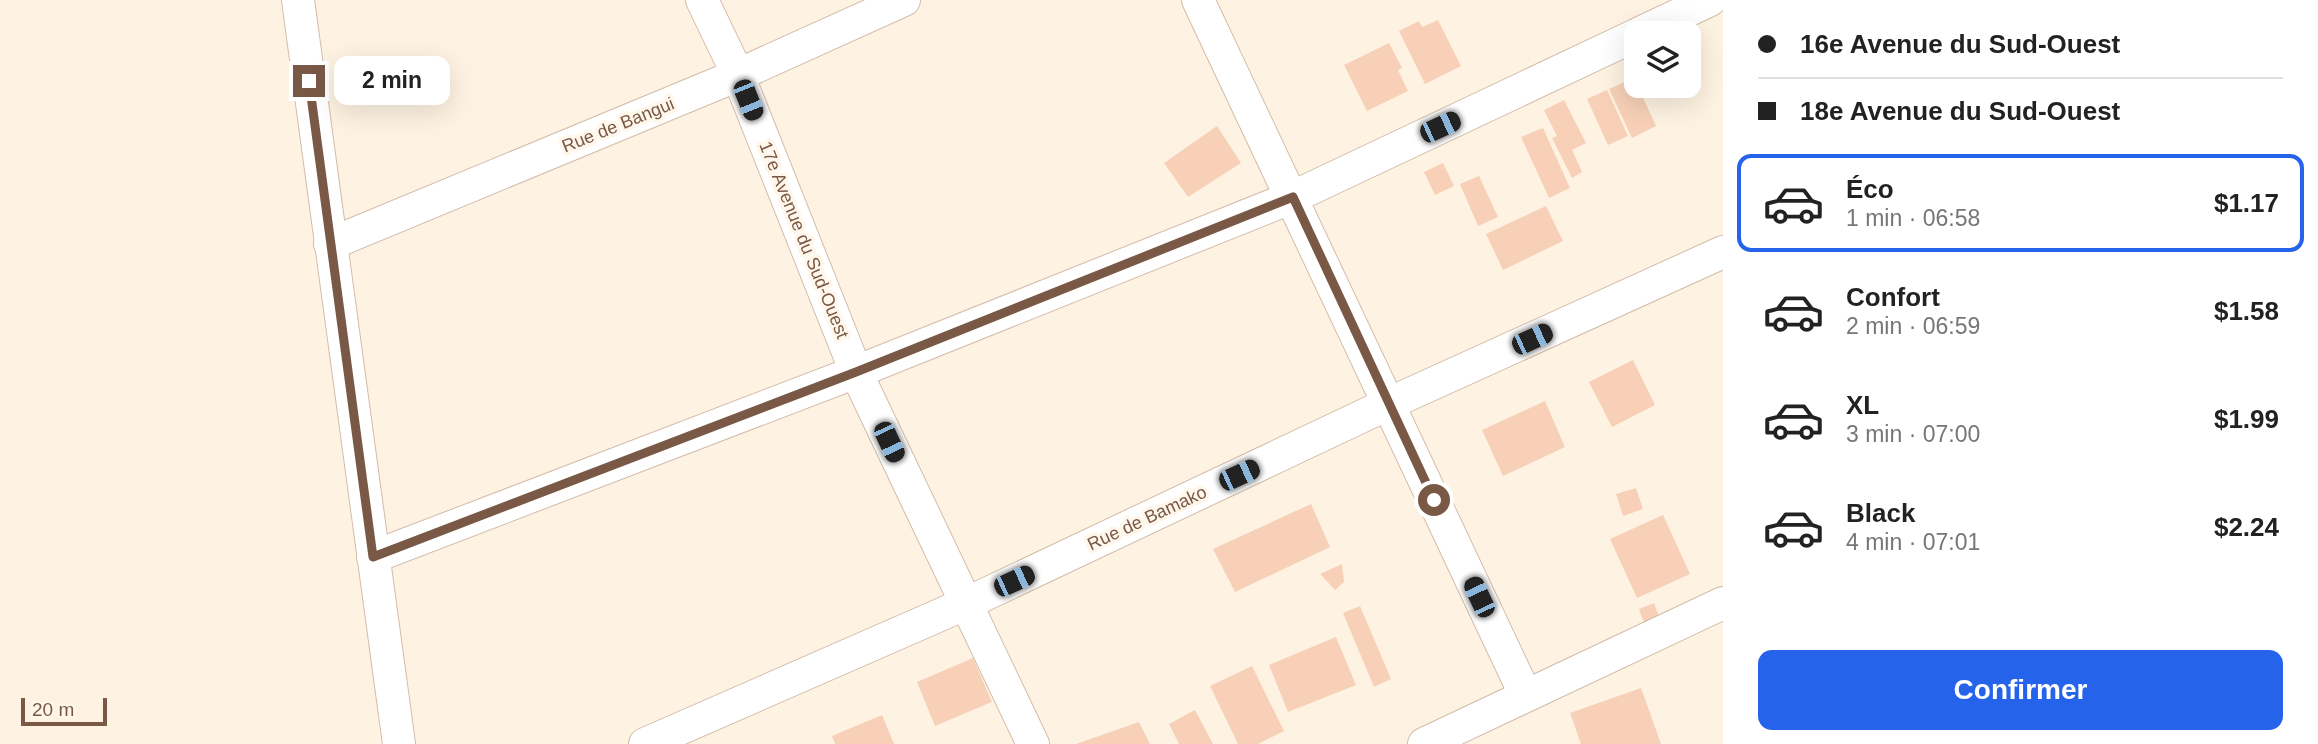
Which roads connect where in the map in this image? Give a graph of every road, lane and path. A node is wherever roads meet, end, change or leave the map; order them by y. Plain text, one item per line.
1 (298, 0) edge
2 (702, 0) edge
3 (904, 0) edge
4 (1198, 0) edge
5 (1710, 0) edge
6 (1666, 21) edge
7 (1624, 41) edge
8 (738, 75) junction
9 (1293, 197) junction
10 (330, 244) junction
11 (1723, 252) edge
12 (856, 372) junction
13 (1388, 404) junction
14 (373, 557) junction
15 (1723, 603) edge
16 (965, 604) junction
17 (1525, 694) junction
18 (399, 744) edge
19 (645, 744) edge
20 (1033, 744) edge
21 (1424, 744) edge

1 - 10 street
2 - 8 street, 17e Avenue du Sud-Ouest
3 - 8 street, Rue de Bangui
4 - 9 street
5 - 6 street
7 - 9 street
8 - 10 street, Rue de Bangui
8 - 12 street, 17e Avenue du Sud-Ouest
9 - 12 street
9 - 13 street
10 - 14 street
11 - 13 street, Rue de Bamako
12 - 14 street
12 - 16 street, 17e Avenue du Sud-Ouest
13 - 16 street, Rue de Bamako
13 - 17 street
14 - 18 street
15 - 17 street
16 - 19 street, Rue de Bamako
16 - 20 street, 17e Avenue du Sud-Ouest
17 - 21 street

